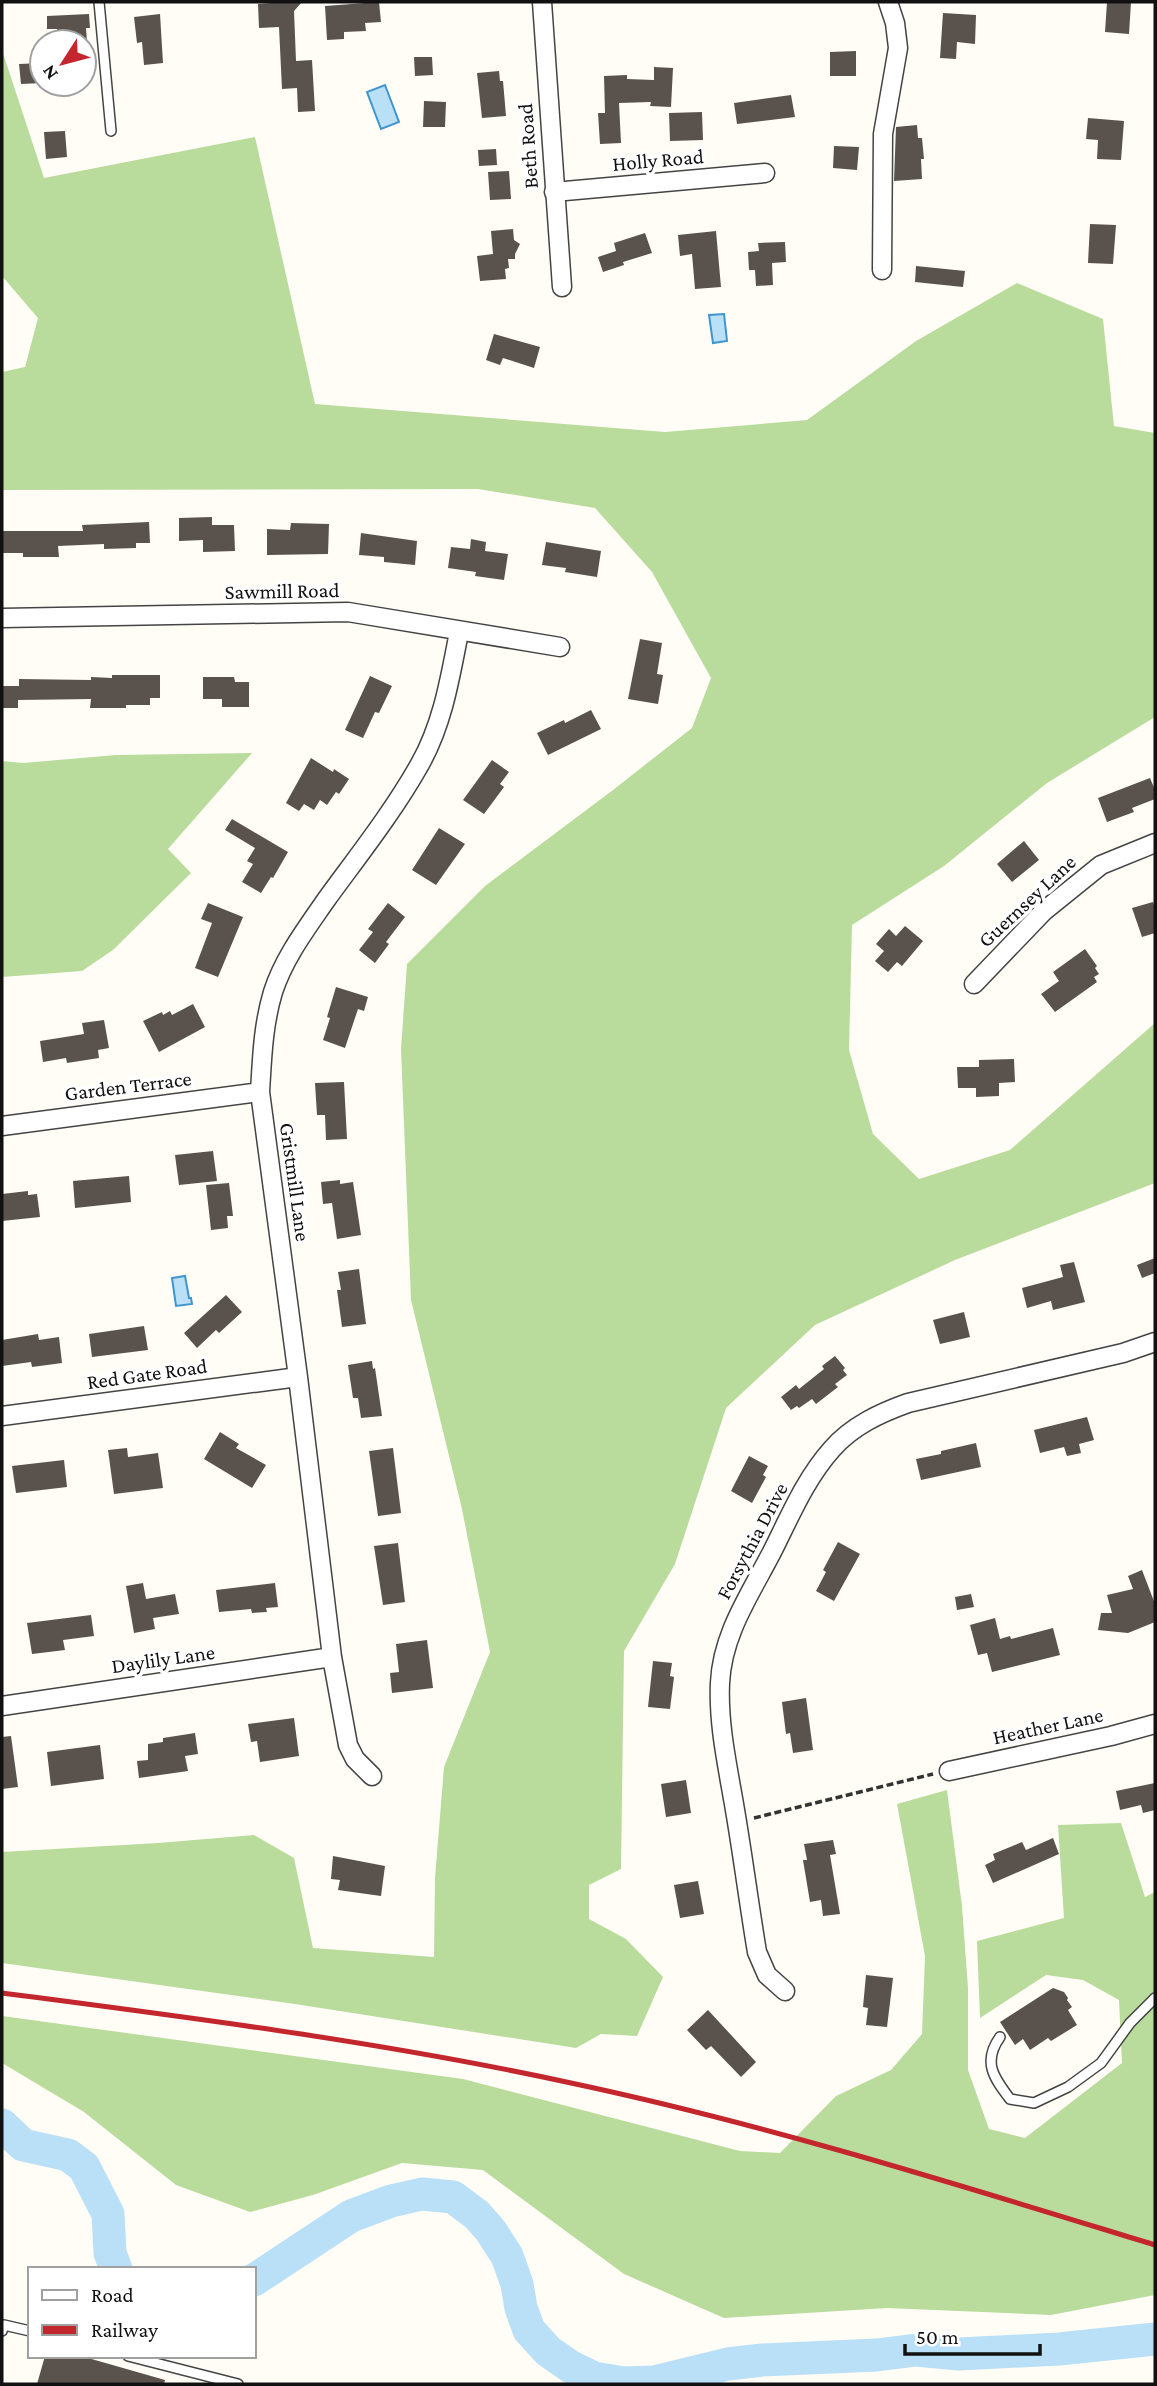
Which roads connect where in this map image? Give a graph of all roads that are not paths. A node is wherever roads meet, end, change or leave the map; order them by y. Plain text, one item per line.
1 (99, 2) edge
2 (542, 2) edge
3 (888, 2) edge
4 (111, 131) dead end
5 (765, 173) dead end
6 (554, 192) junction
7 (882, 270) dead end
8 (562, 287) dead end
9 (2, 618) edge
10 (459, 632) junction
11 (561, 647) dead end
12 (1155, 843) edge
13 (974, 984) dead end
14 (260, 1092) junction
15 (2, 1126) edge
16 (1155, 1342) edge
17 (298, 1377) junction
18 (2, 1416) edge
19 (332, 1657) junction
20 (2, 1706) edge
21 (1155, 1724) edge
22 (949, 1770) road end
23 (372, 1776) dead end
24 (785, 1991) dead end
25 (1155, 1998) edge
26 (1000, 2037) dead end
27 (2, 2331) edge
28 (28, 2331) edge
29 (136, 2358) edge
30 (238, 2384) edge

1 - 4 lane
2 - 6 street, Beth Road
3 - 7 street
5 - 6 street, Holly Road
6 - 8 street, Beth Road
9 - 10 street, Sawmill Road
10 - 11 street, Sawmill Road
10 - 14 street, Gristmill Lane
12 - 13 street, Guernsey Lane
14 - 15 street, Garden Terrace
14 - 17 street, Gristmill Lane
16 - 24 street, Forsythia Drive
17 - 18 street, Red Gate Road
17 - 19 street, Gristmill Lane
19 - 20 street, Daylily Lane
19 - 23 street, Gristmill Lane
21 - 22 street, Heather Lane
25 - 26 lane
27 - 28 lane
29 - 30 lane

